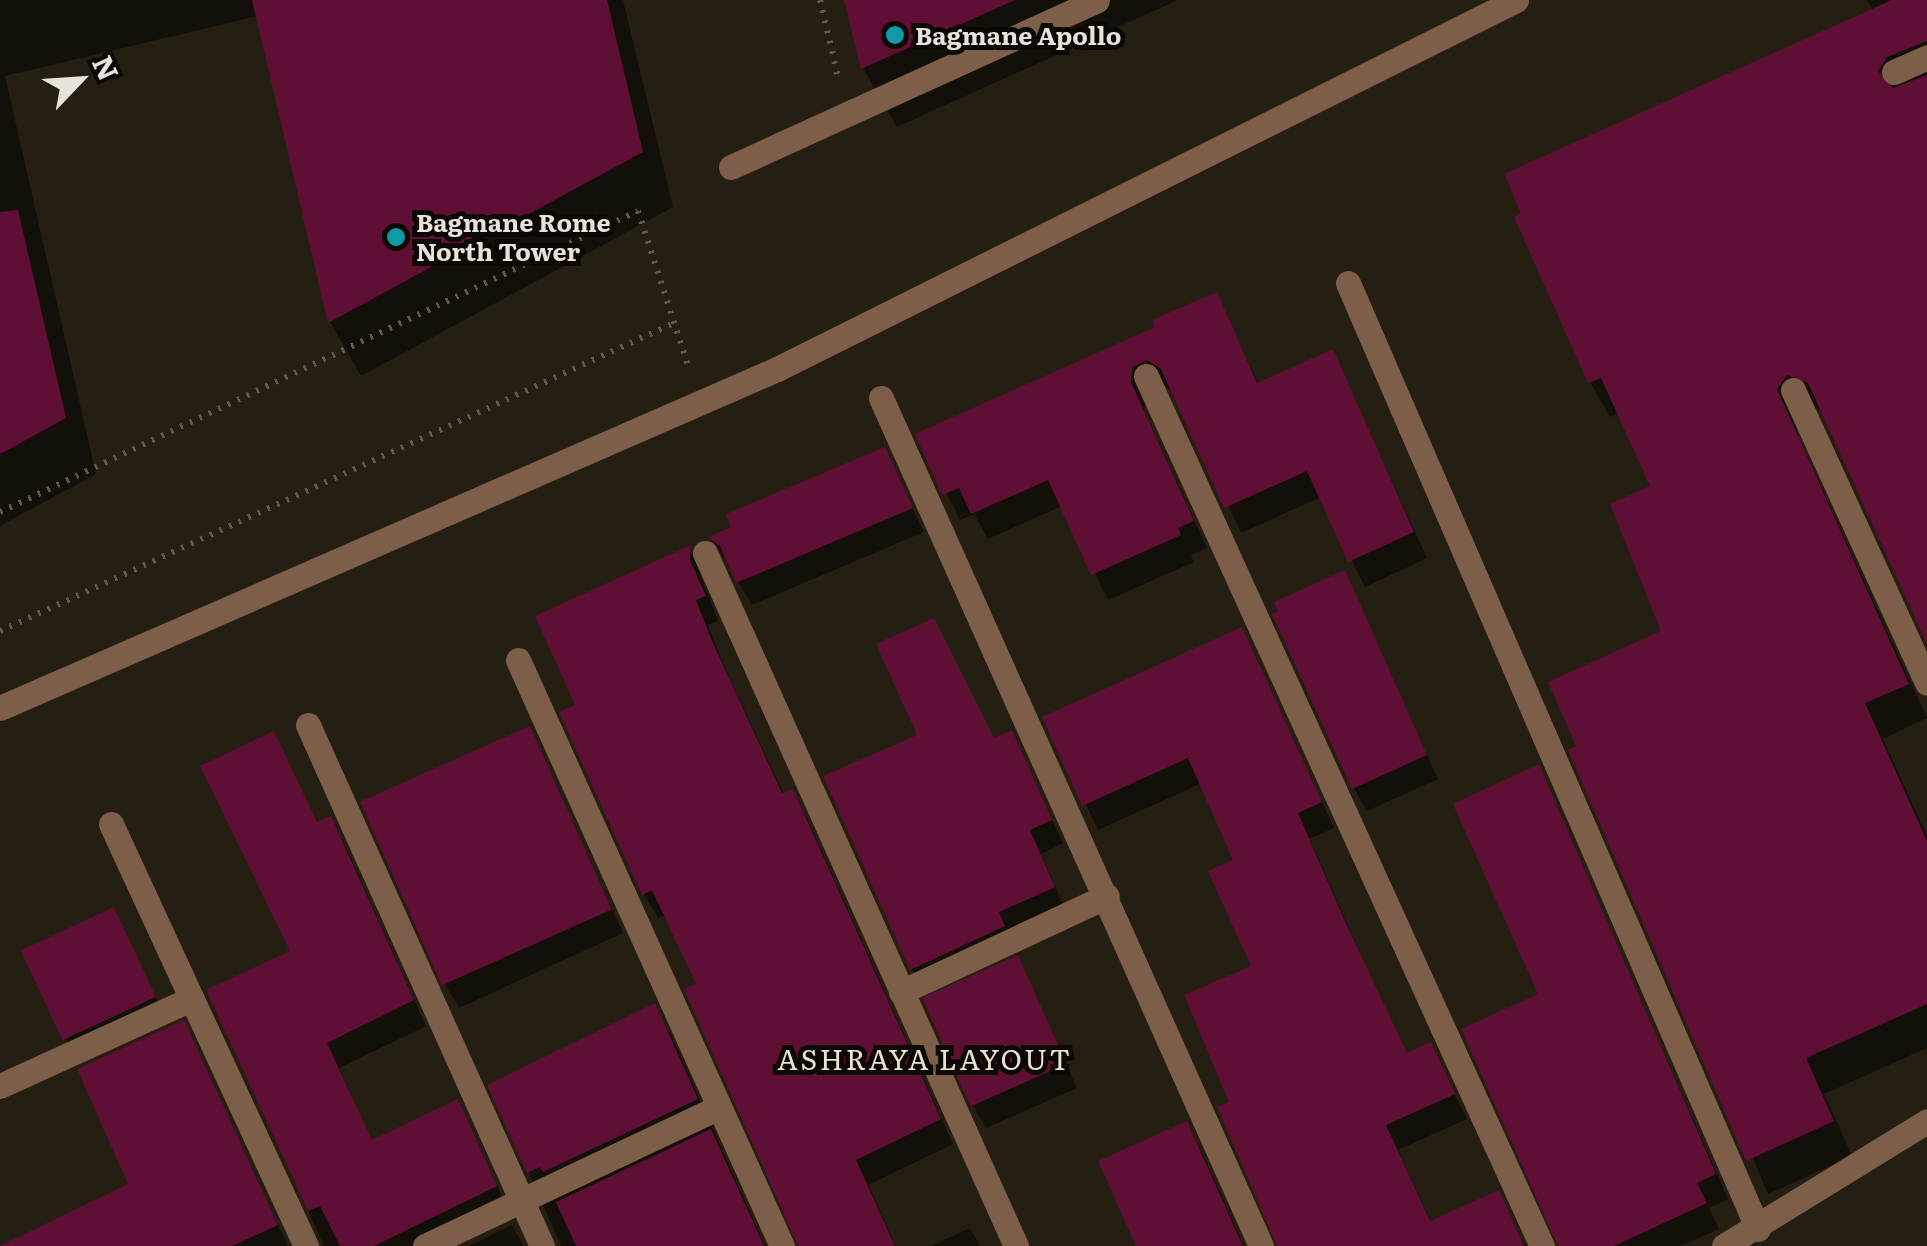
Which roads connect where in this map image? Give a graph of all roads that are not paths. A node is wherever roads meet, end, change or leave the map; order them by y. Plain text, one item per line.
1 (1097, 0) edge
2 (1516, 0) edge
3 (1927, 57) edge
4 (1894, 72) dead end
5 (731, 168) dead end
6 (1348, 283) dead end
7 (1146, 376) dead end
8 (1792, 390) dead end
9 (880, 398) dead end
10 (705, 552) dead end
11 (518, 660) dead end
12 (1927, 683) edge
13 (0, 708) edge
14 (308, 726) dead end
15 (111, 824) dead end
16 (1107, 896) junction
17 (901, 992) junction
18 (191, 999) junction
19 (0, 1086) edge
20 (720, 1107) junction
21 (1927, 1121) edge
22 (521, 1201) junction
23 (1758, 1229) junction
24 (303, 1245) edge
25 (425, 1246) edge
26 (542, 1246) edge
27 (782, 1246) edge
28 (1016, 1246) edge
29 (1261, 1246) edge
30 (1542, 1246) edge
31 (1724, 1246) edge

1 - 5 street
2 - 13 street
3 - 4 street
6 - 23 street
7 - 30 street
8 - 12 street
9 - 16 street
10 - 17 street
11 - 20 street
14 - 22 street
15 - 18 street
16 - 17 street
16 - 29 street
17 - 28 street
18 - 19 street
18 - 24 street
20 - 22 street
20 - 27 street
21 - 23 street
22 - 25 street
22 - 26 street
23 - 31 street

